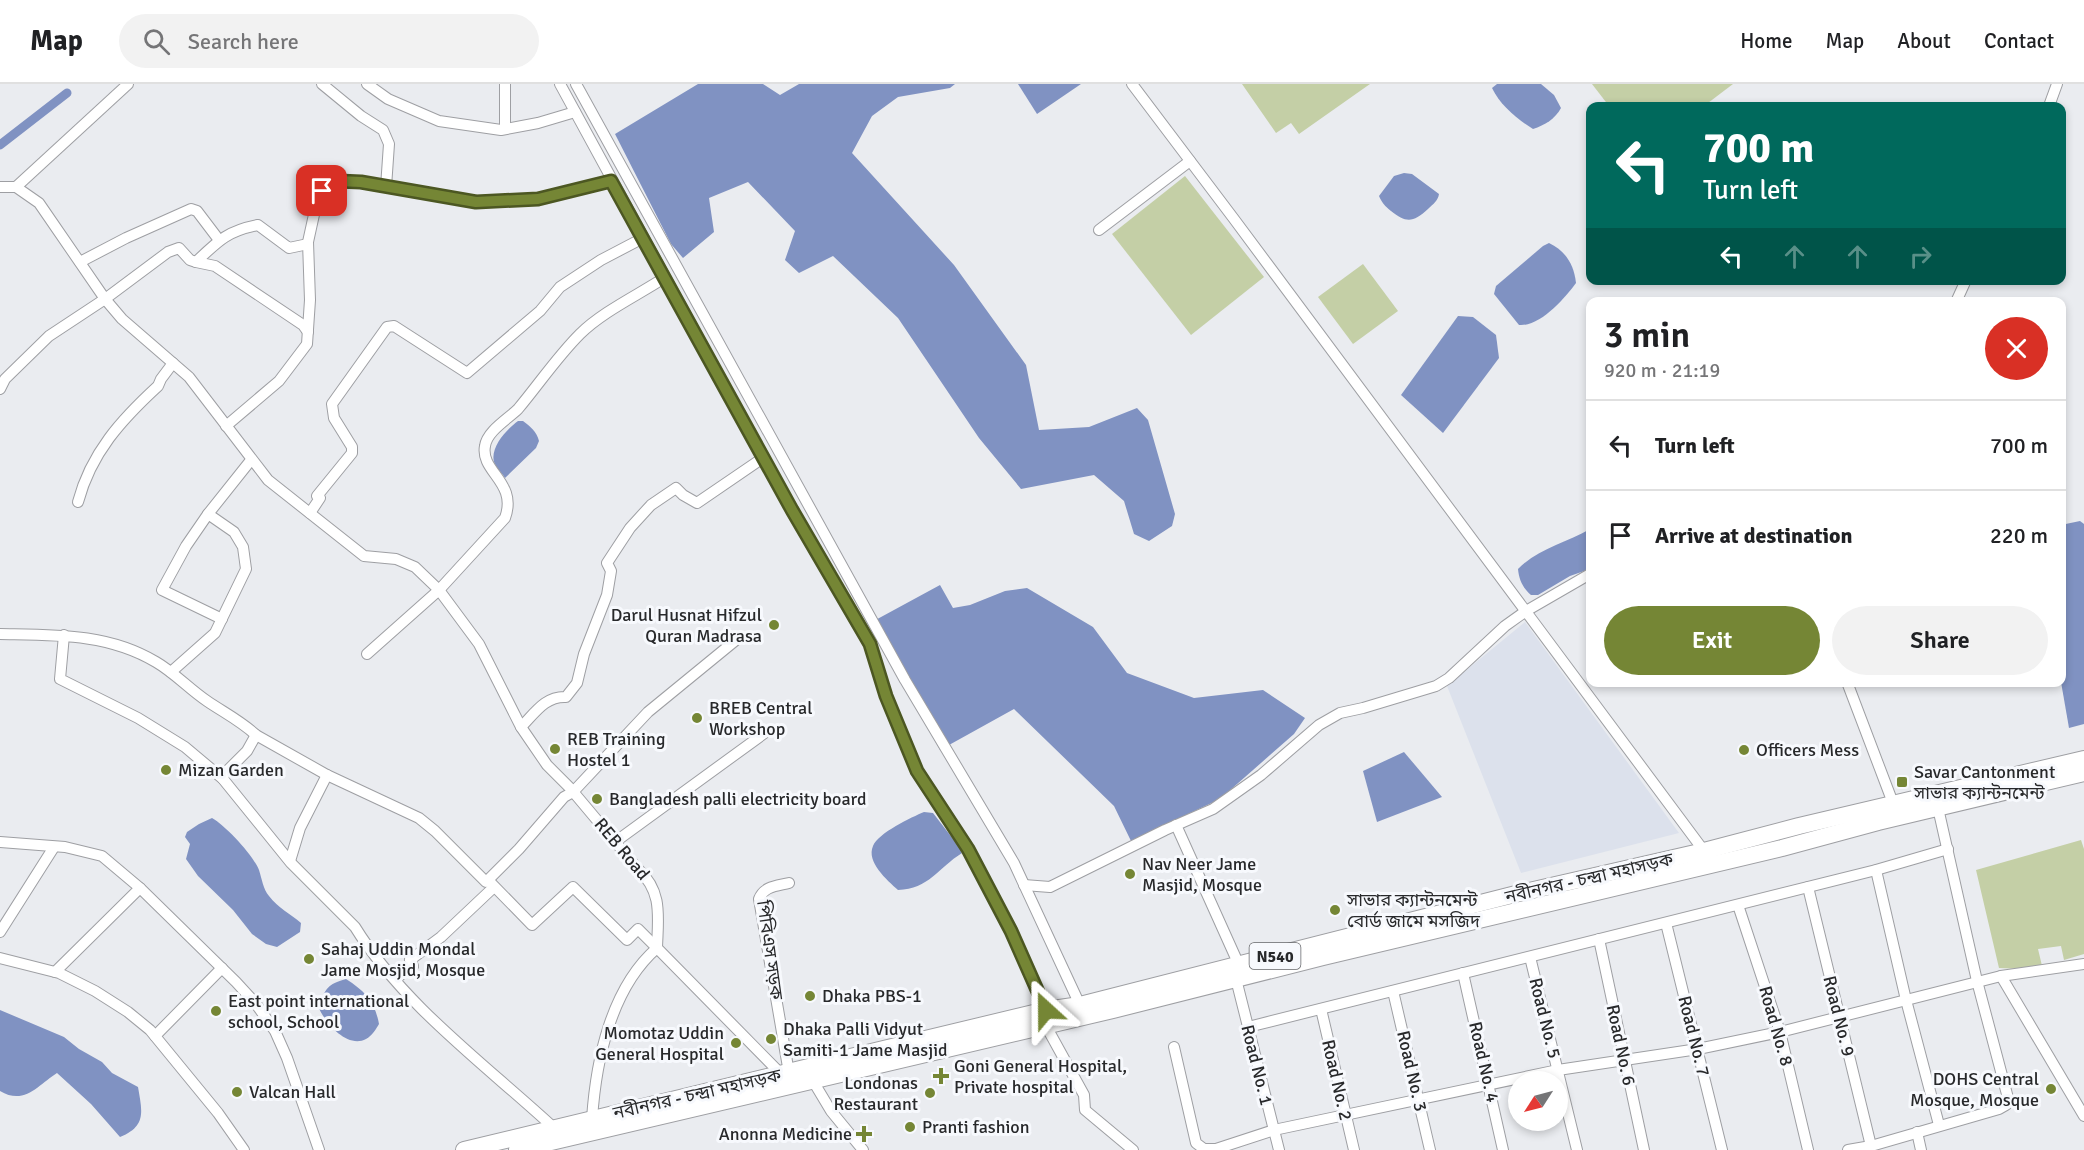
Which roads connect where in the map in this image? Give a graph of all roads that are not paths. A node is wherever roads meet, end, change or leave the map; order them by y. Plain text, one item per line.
1 (128, 84) edge
2 (322, 84) edge
3 (367, 84) edge
4 (505, 84) edge
5 (560, 84) edge
6 (576, 84) edge
7 (1131, 84) edge
8 (2057, 84) edge
9 (2050, 102) edge
10 (574, 112) junction
11 (505, 129) junction
12 (1190, 161) junction
13 (611, 181) junction
14 (0, 187) edge
15 (16, 187) junction
16 (386, 187) junction
17 (1099, 230) dead end
18 (643, 238) junction
19 (219, 240) junction
20 (308, 244) junction
21 (80, 262) junction
22 (196, 262) junction
23 (664, 278) junction
24 (105, 299) junction
25 (308, 332) junction
26 (173, 363) junction
27 (0, 389) edge
28 (226, 426) junction
29 (764, 458) junction
30 (251, 460) junction
31 (78, 502) dead end
32 (310, 513) junction
33 (208, 514) junction
34 (1586, 576) edge
35 (439, 590) junction
36 (1526, 611) junction
37 (222, 619) junction
38 (0, 634) edge
39 (64, 635) junction
40 (736, 640) dead end
41 (367, 654) dead end
42 (171, 672) junction
43 (1849, 687) edge
44 (521, 727) junction
45 (766, 732) dead end
46 (256, 735) junction
47 (2084, 759) edge
48 (2084, 773) edge
49 (327, 775) junction
50 (223, 779) junction
51 (573, 792) junction
52 (1893, 804) junction
53 (1938, 808) junction
54 (1176, 825) junction
55 (0, 842) edge
56 (615, 842) junction
57 (54, 846) junction
58 (1948, 849) junction
59 (1704, 851) junction
60 (290, 861) junction
61 (1876, 870) junction
62 (789, 883) dead end
63 (491, 884) junction
64 (1024, 885) junction
65 (1808, 887) junction
66 (140, 888) junction
67 (1738, 904) junction
68 (1666, 923) junction
69 (0, 932) edge
70 (1599, 939) junction
71 (657, 948) junction
72 (1530, 957) junction
73 (0, 958) edge
74 (2083, 967) edge
75 (222, 969) junction
76 (55, 972) junction
77 (1238, 972) junction
78 (1463, 974) junction
79 (2001, 976) junction
80 (395, 979) junction
81 (1977, 981) junction
82 (1393, 991) junction
83 (1906, 1000) junction
84 (1080, 1005) junction
85 (1321, 1009) junction
86 (1839, 1017) junction
87 (1046, 1018) junction
88 (1248, 1027) junction
89 (1780, 1032) junction
90 (155, 1036) junction
91 (1174, 1047) dead end
92 (1698, 1050) junction
93 (1624, 1060) junction
94 (1558, 1070) junction
95 (785, 1074) junction
96 (813, 1081) junction
97 (1489, 1084) junction
98 (1418, 1099) junction
99 (1346, 1115) junction
100 (2084, 1116) edge
101 (592, 1119) junction
102 (1939, 1125) junction
103 (554, 1128) junction
104 (1274, 1130) junction
105 (1917, 1132) junction
106 (1871, 1146) junction
107 (1126, 1148) edge
108 (244, 1150) edge
109 (319, 1150) edge
110 (464, 1150) edge
111 (517, 1150) edge
112 (863, 1150) edge
113 (1279, 1150) edge
114 (1354, 1150) edge
115 (1430, 1150) edge
116 (1503, 1150) edge
117 (1577, 1150) edge
118 (1644, 1150) edge
119 (1722, 1150) edge
120 (1808, 1150) edge
121 (1848, 1150) edge
122 (1921, 1150) edge

1 - 15 street
2 - 16 street
3 - 11 street
4 - 11 street
5 - 10 street
6 - 64 street
7 - 12 street
8 - 9 street
10 - 11 street
10 - 13 street
12 - 17 street
12 - 36 street
13 - 16 street
13 - 18 street
14 - 15 street
15 - 21 street, REB Road
16 - 20 street
18 - 23 street
18 - 32 street
19 - 20 street
19 - 21 street
19 - 22 street
20 - 25 street
21 - 24 street, REB Road
22 - 24 street
22 - 25 street
23 - 29 street
23 - 35 street
24 - 26 street, REB Road
24 - 27 street
25 - 28 street
26 - 28 street, REB Road
26 - 31 street
28 - 30 street, REB Road
29 - 44 street
29 - 87 street
30 - 32 street, REB Road
30 - 33 street
32 - 35 street, REB Road
33 - 37 street
33 - 37 street
34 - 36 street
35 - 41 street
35 - 44 street, REB Road
36 - 54 street
36 - 59 street
37 - 42 street
38 - 39 street
39 - 42 street
39 - 50 street
40 - 51 street
42 - 46 street
43 - 52 street
44 - 51 street, REB Road
45 - 56 street
46 - 49 street
46 - 50 street
47 - 52 highway, নবীনগর - চন্দ্রা মহাসড়ক / N540
48 - 53 highway, নবীনগর - চন্দ্রা মহাসড়ক / N540
49 - 60 street
49 - 63 street
50 - 60 street
51 - 56 street, REB Road
51 - 63 street
52 - 59 highway, নবীনগর - চন্দ্রা মহাসড়ক / N540
53 - 58 street
53 - 77 highway, নবীনগর - চন্দ্রা মহাসড়ক / N540
54 - 64 street
54 - 77 street, Road No. 1
55 - 57 street
56 - 71 street, REB Road
57 - 66 street
57 - 69 street
58 - 61 street
58 - 81 street
59 - 77 highway, নবীনগর - চন্দ্রা মহাসড়ক / N540
60 - 80 street
61 - 65 street
61 - 83 street
62 - 95 street, পিবিএস সড়ক
63 - 71 street
63 - 80 street
64 - 84 street
65 - 67 street
65 - 86 street, Road No. 9
66 - 75 street
66 - 76 street
67 - 68 street
67 - 89 street, Road No. 8
68 - 70 street
68 - 92 street, Road No. 7
70 - 72 street
70 - 93 street, Road No. 6
71 - 95 street
71 - 101 street
72 - 78 street
72 - 94 street, Road No. 5
73 - 76 street
74 - 79 street
75 - 90 street
75 - 109 street
76 - 90 street
77 - 84 highway, নবীনগর - চন্দ্রা মহাসড়ক / N540
77 - 87 highway, নবীনগর - চন্দ্রা মহাসড়ক / N540
77 - 88 street, Road No. 1
78 - 82 street
78 - 97 street, Road No. 4
79 - 81 street
79 - 100 street
80 - 103 street
81 - 83 street
81 - 102 street
82 - 85 street
82 - 98 street, Road No. 3
83 - 86 street
83 - 102 street
84 - 87 highway, নবীনগর - চন্দ্রা মহাসড়ক / N540
85 - 88 street
85 - 99 street, Road No. 2
86 - 89 street
86 - 106 street, Road No. 9
87 - 95 highway, নবীনগর - চন্দ্রা মহাসড়ক / N540
87 - 96 highway, নবীনগর - চন্দ্রা মহাসড়ক / N540
87 - 107 street
88 - 104 street, Road No. 1
89 - 92 street
89 - 120 street, Road No. 8
90 - 108 street
91 - 104 street
92 - 93 street
92 - 119 street, Road No. 7
93 - 94 street
93 - 118 street, Road No. 6
94 - 97 street
94 - 117 street, Road No. 5
95 - 101 highway, নবীনগর - চন্দ্রা মহাসড়ক / N540
96 - 111 highway, নবীনগর - চন্দ্রা মহাসড়ক / N540
96 - 112 street
97 - 98 street
97 - 116 street, Road No. 4
98 - 99 street
98 - 115 street, Road No. 3
99 - 104 street
99 - 114 street, Road No. 2
101 - 103 highway, নবীনগর - চন্দ্রা মহাসড়ক / N540
102 - 105 street
103 - 110 highway, নবীনগর - চন্দ্রা মহাসড়ক / N540
104 - 113 street, Road No. 1
105 - 106 street
105 - 122 street
106 - 121 street

